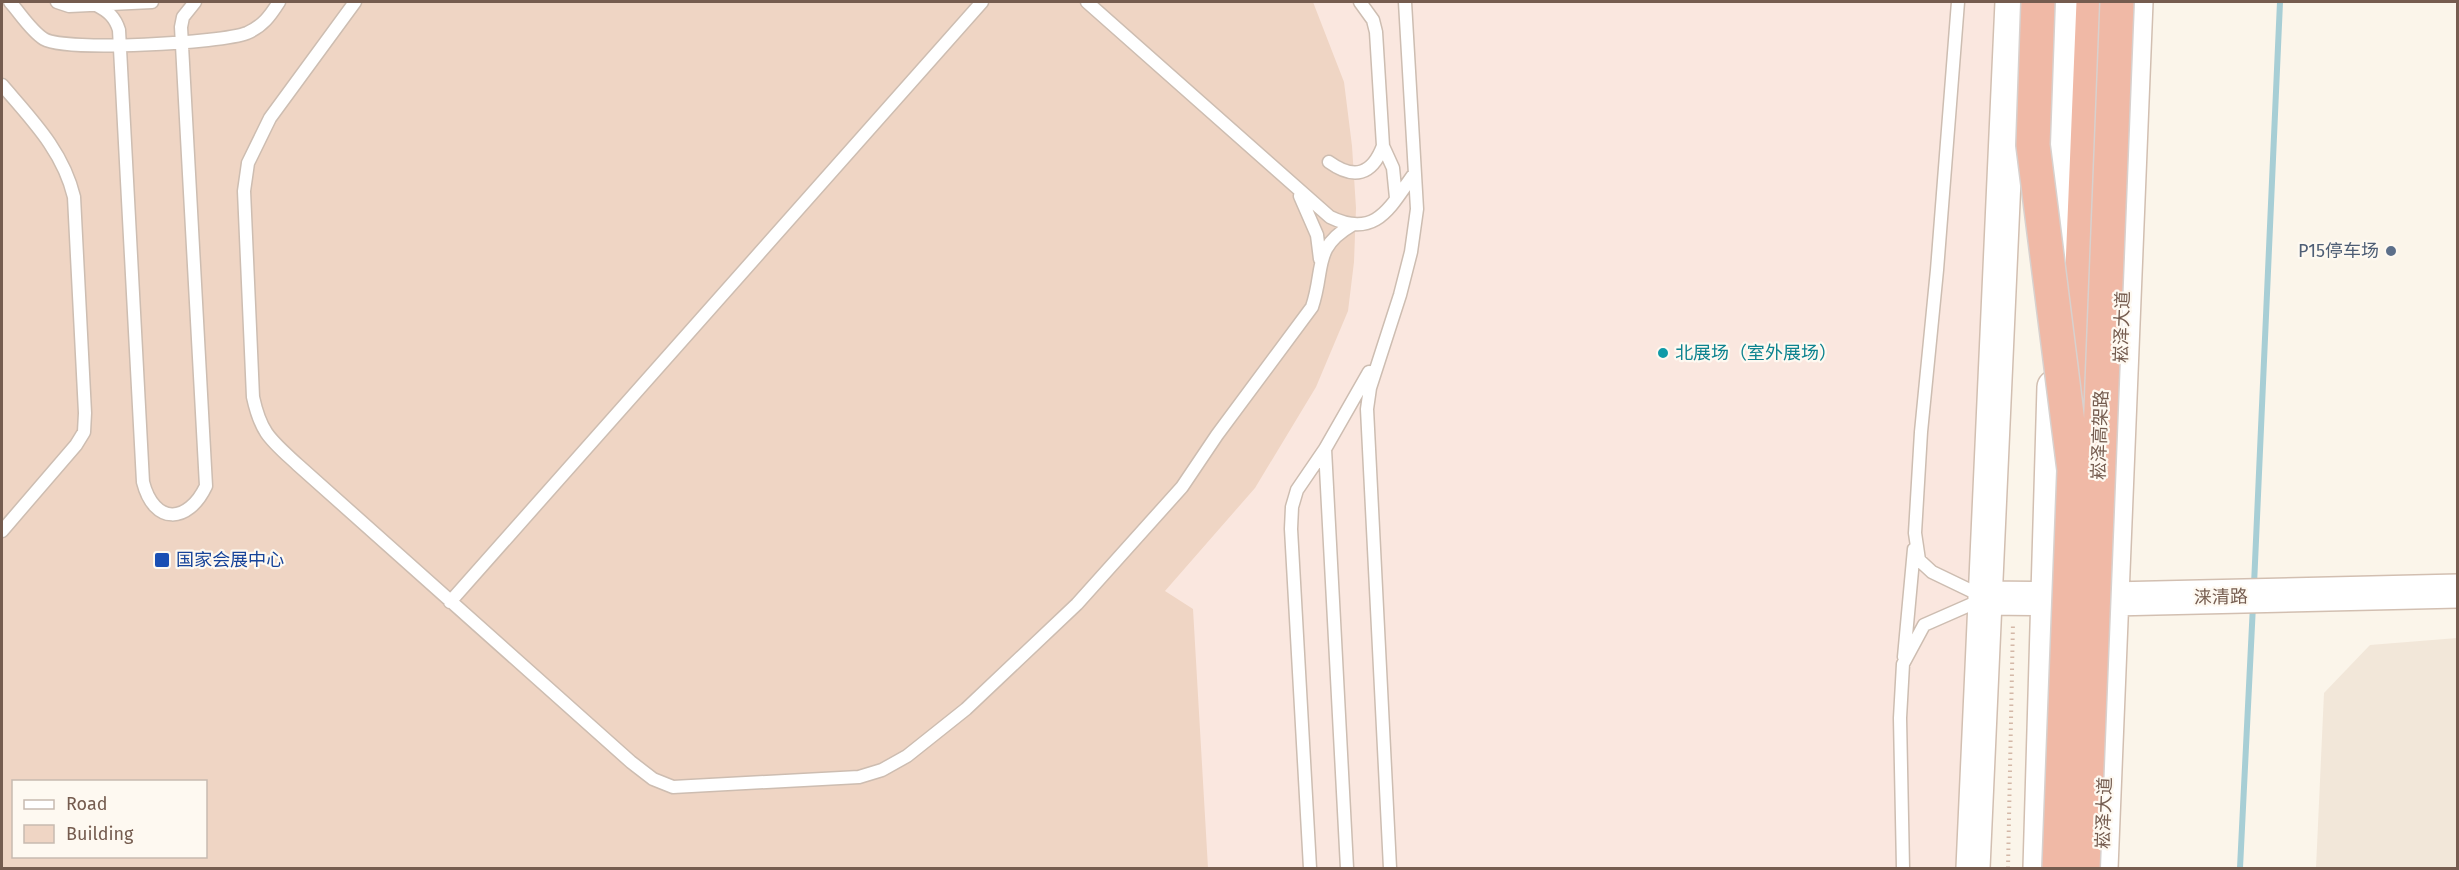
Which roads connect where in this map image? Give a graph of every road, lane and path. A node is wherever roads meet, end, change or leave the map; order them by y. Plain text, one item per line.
1 (10, 2) edge
2 (57, 2) edge
3 (152, 2) edge
4 (195, 2) edge
5 (279, 2) edge
6 (355, 2) edge
7 (982, 2) edge
8 (1087, 2) edge
9 (1360, 2) edge
10 (1405, 2) edge
11 (1958, 2) edge
12 (2012, 2) edge
13 (2038, 2) edge
14 (2068, 2) edge
15 (2093, 2) edge
16 (2117, 2) edge
17 (2136, 2) edge
18 (96, 5) junction
19 (183, 40) junction
20 (120, 44) junction
21 (2, 85) edge
22 (1383, 146) junction
23 (1329, 162) dead end
24 (1414, 174) junction
25 (1287, 181) junction
26 (1396, 198) junction
27 (1352, 225) junction
28 (1320, 262) junction
29 (1386, 339) junction
30 (1325, 448) junction
31 (2074, 470) junction
32 (2, 531) edge
33 (1915, 533) junction
34 (2457, 591) edge
35 (2049, 597) junction
36 (1999, 598) junction
37 (2112, 599) junction
38 (450, 602) junction
39 (1903, 664) junction
40 (1310, 868) edge
41 (1347, 868) edge
42 (1390, 868) edge
43 (1903, 868) edge
44 (1973, 868) edge
45 (2008, 868) edge
46 (2040, 868) edge
47 (2059, 868) edge
48 (2083, 868) edge
49 (2102, 868) edge

1 - 20 lane
2 - 18 lane
3 - 18 lane
4 - 19 lane
5 - 19 lane
6 - 38 lane
7 - 38 lane
8 - 25 lane
9 - 22 lane
10 - 24 lane
11 - 33 lane
12 - 36 main road
13 - 31 highway, bridge
14 - 35 main road
15 - 31 highway, 崧泽高架路, bridge
16 - 48 highway, 崧泽高架路, bridge
17 - 37 main road, 崧泽大道
18 - 20 lane
19 - 20 lane
19 - 20 lane
21 - 32 lane
22 - 23 lane
22 - 26 lane
24 - 26 lane
24 - 29 lane
25 - 27 lane
25 - 28 lane
26 - 27 lane
27 - 28 lane
28 - 38 lane
29 - 30 lane
29 - 42 lane
30 - 40 lane
30 - 41 lane
31 - 47 highway, 崧泽高架路, bridge
33 - 36 lane
33 - 39 lane
34 - 37 main road, 涞清路
35 - 36 main road, 涞清路
35 - 37 main road, 涞清路
35 - 46 main road
36 - 39 lane
36 - 44 main road
36 - 45 path
37 - 49 main road, 崧泽大道
39 - 43 lane

